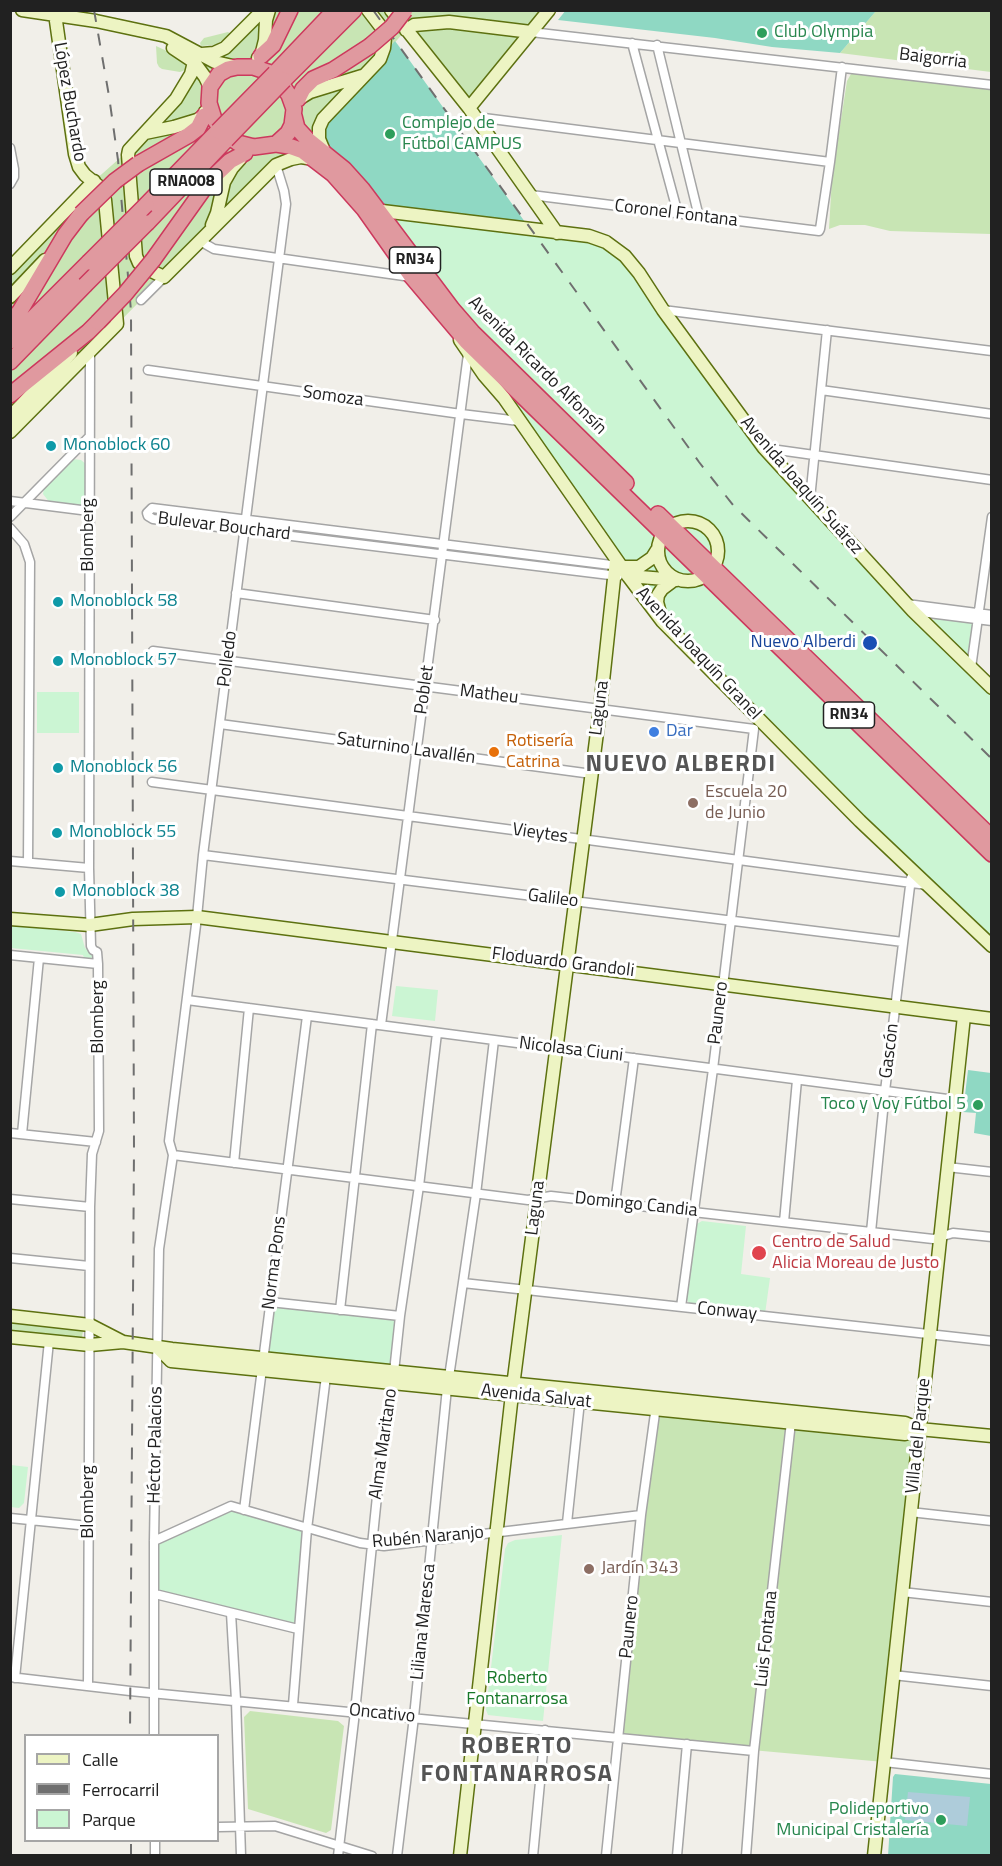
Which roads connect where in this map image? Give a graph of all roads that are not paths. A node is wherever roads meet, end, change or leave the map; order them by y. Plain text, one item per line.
1 (22, 10) edge
2 (263, 10) edge
3 (269, 10) edge
4 (290, 10) edge
5 (335, 10) edge
6 (354, 10) edge
7 (368, 10) edge
8 (391, 10) edge
9 (405, 10) edge
10 (549, 10) edge
11 (55, 14) junction
12 (406, 30) junction
13 (531, 32) junction
14 (632, 43) junction
15 (657, 45) junction
16 (261, 56) junction
17 (198, 58) junction
18 (241, 67) junction
19 (842, 67) junction
20 (364, 75) junction
21 (280, 77) junction
22 (992, 85) edge
23 (210, 87) junction
24 (295, 108) junction
25 (207, 109) junction
26 (473, 113) junction
27 (145, 133) junction
28 (222, 136) junction
29 (658, 140) junction
30 (681, 143) junction
31 (269, 145) junction
32 (10, 148) edge
33 (245, 153) junction
34 (319, 155) junction
35 (830, 162) junction
36 (276, 165) junction
37 (94, 182) junction
38 (10, 184) edge
39 (531, 195) junction
40 (371, 210) junction
41 (678, 214) junction
42 (699, 217) junction
43 (210, 231) junction
44 (557, 232) junction
45 (65, 235) junction
46 (200, 241) junction
47 (606, 242) joint
48 (279, 259) junction
49 (10, 268) edge
50 (164, 277) junction
51 (412, 277) junction
52 (10, 297) edge
53 (141, 300) dead end
54 (663, 310) junction
55 (10, 323) edge
56 (450, 324) junction
57 (93, 327) junction
58 (827, 330) junction
59 (10, 341) edge
60 (90, 351) junction
61 (992, 351) edge
62 (468, 354) junction
63 (10, 362) edge
64 (148, 370) dead end
65 (263, 387) junction
66 (821, 390) junction
67 (10, 395) edge
68 (461, 414) junction
69 (992, 414) edge
70 (10, 417) edge
71 (519, 421) junction
72 (10, 432) edge
73 (89, 437) junction
74 (764, 448) junction
75 (815, 455) junction
76 (992, 480) edge
77 (810, 500) junction
78 (10, 501) edge
79 (24, 503) junction
80 (89, 511) junction
81 (10, 517) edge
82 (992, 517) edge
83 (246, 520) junction
84 (10, 528) edge
85 (244, 530) junction
86 (667, 530) junction
87 (444, 549) junction
88 (657, 550) junction
89 (619, 569) junction
90 (710, 571) junction
91 (677, 580) junction
92 (237, 593) junction
93 (910, 607) junction
94 (992, 615) edge
95 (978, 616) junction
96 (435, 620) junction
97 (662, 621) junction
98 (992, 621) edge
99 (153, 651) dead end
100 (228, 661) junction
101 (971, 669) junction
102 (425, 687) junction
103 (992, 688) edge
104 (600, 709) junction
105 (220, 724) junction
106 (758, 726) junction
107 (417, 751) junction
108 (592, 774) junction
109 (152, 782) dead end
110 (212, 790) junction
111 (408, 816) junction
112 (992, 838) edge
113 (584, 839) junction
114 (992, 854) edge
115 (203, 855) junction
116 (738, 860) junction
117 (10, 861) edge
118 (28, 862) junction
119 (89, 868) junction
120 (911, 877) junction
121 (400, 879) junction
122 (576, 901) junction
123 (197, 917) junction
124 (10, 919) edge
125 (730, 921) junction
126 (90, 925) junction
127 (392, 942) junction
128 (903, 942) junction
129 (992, 946) edge
130 (10, 955) edge
131 (39, 958) junction
132 (98, 964) junction
133 (568, 964) junction
134 (723, 984) junction
135 (187, 1000) junction
136 (896, 1007) junction
137 (249, 1008) junction
138 (307, 1016) junction
139 (964, 1016) junction
140 (992, 1019) edge
141 (376, 1025) junction
142 (437, 1033) junction
143 (494, 1040) junction
144 (557, 1048) junction
145 (634, 1058) junction
146 (712, 1069) junction
147 (797, 1080) junction
148 (885, 1091) junction
149 (955, 1100) junction
150 (10, 1133) edge
151 (22, 1134) junction
152 (96, 1143) junction
153 (173, 1155) junction
154 (234, 1163) junction
155 (947, 1167) junction
156 (287, 1169) junction
157 (992, 1172) edge
158 (354, 1178) junction
159 (418, 1186) junction
160 (476, 1194) junction
161 (537, 1198) junction
162 (10, 1199) edge
163 (615, 1203) junction
164 (90, 1207) junction
165 (694, 1212) junction
166 (784, 1222) junction
167 (871, 1232) junction
168 (940, 1237) junction
169 (992, 1237) edge
170 (10, 1258) edge
171 (89, 1266) junction
172 (463, 1283) junction
173 (526, 1291) junction
174 (270, 1302) junction
175 (681, 1307) junction
176 (340, 1310) junction
177 (10, 1316) edge
178 (400, 1316) junction
179 (90, 1325) junction
180 (930, 1335) junction
181 (10, 1337) edge
182 (49, 1341) junction
183 (992, 1341) edge
184 (123, 1342) junction
185 (90, 1346) junction
186 (157, 1347) junction
187 (262, 1364) junction
188 (326, 1376) junction
189 (393, 1377) junction
190 (448, 1383) junction
191 (513, 1389) junction
192 (580, 1401) junction
193 (656, 1404) junction
194 (791, 1422) junction
195 (919, 1429) junction
196 (992, 1436) edge
197 (244, 1510) junction
198 (910, 1512) junction
199 (641, 1515) junction
200 (10, 1518) edge
201 (31, 1520) junction
202 (992, 1521) edge
203 (567, 1523) junction
204 (88, 1526) junction
205 (307, 1528) junction
206 (496, 1532) junction
207 (432, 1539) junction
208 (154, 1541) junction
209 (372, 1545) junction
210 (902, 1592) junction
211 (155, 1594) junction
212 (992, 1602) edge
213 (231, 1613) junction
214 (298, 1629) junction
215 (893, 1675) junction
216 (13, 1677) edge
217 (88, 1686) junction
218 (992, 1686) edge
219 (154, 1692) junction
220 (236, 1700) junction
221 (292, 1705) junction
222 (356, 1712) junction
223 (414, 1718) junction
224 (475, 1723) junction
225 (545, 1730) junction
226 (154, 1734) edge
227 (619, 1738) junction
228 (687, 1744) junction
229 (754, 1751) junction
230 (884, 1762) junction
231 (992, 1774) edge
232 (219, 1827) edge
233 (240, 1827) junction
234 (339, 1845) junction
235 (241, 1856) edge
236 (338, 1856) edge
237 (372, 1856) edge
238 (397, 1856) edge
239 (460, 1856) edge
240 (533, 1856) edge
241 (606, 1856) edge
242 (677, 1856) edge
243 (746, 1856) edge
244 (874, 1856) edge

1 - 11 street
2 - 17 street
3 - 16 street
4 - 16 highway
5 - 21 highway, RNA008
6 - 21 highway, RNA008
7 - 20 street
8 - 12 street
9 - 24 highway, bridge
10 - 13 street
11 - 17 street
11 - 37 street, López Buchardo
12 - 13 street, Baigorria
12 - 26 street
13 - 14 street, Baigorria
13 - 26 street
14 - 15 street, Baigorria
14 - 29 street
15 - 19 street, Baigorria
15 - 30 street
16 - 18 street
17 - 18 street
17 - 23 street
17 - 27 street
18 - 23 highway
18 - 24 highway, RN34
19 - 22 street, Baigorria
19 - 35 street
20 - 24 street
20 - 34 street
21 - 28 highway, RNA008, bridge
23 - 25 highway, RN34
24 - 31 highway
24 - 34 highway, Avenida Ricardo Alfonsín / RN34
25 - 27 street
25 - 31 highway, RN34
25 - 45 highway, bridge
26 - 29 street
26 - 39 street
27 - 50 street
28 - 59 highway, RNA008, bridge
28 - 63 highway, RNA008, bridge
29 - 30 street
29 - 41 street
30 - 35 street
30 - 42 street
31 - 33 street
31 - 34 highway, Avenida Ricardo Alfonsín / RN34
32 - 38 street
33 - 43 street
33 - 57 highway, bridge
34 - 36 street
34 - 40 highway, Avenida Ricardo Alfonsín / RN34
35 - 42 street, Coronel Fontana
36 - 43 street
36 - 48 street, Polledo
37 - 49 street
37 - 60 street, López Buchardo
39 - 41 street, Coronel Fontana
39 - 44 street
40 - 44 street, Coronel Fontana
40 - 51 highway, Avenida Ricardo Alfonsín / RN34
40 - 86 highway, Avenida Ricardo Alfonsín / RN34
41 - 42 street, Coronel Fontana
43 - 46 street
44 - 47 street, Coronel Fontana
45 - 52 street
45 - 55 highway
46 - 48 street
46 - 50 street
47 - 54 street, Avenida Joaquín Suárez
48 - 51 street
48 - 65 street, Polledo
50 - 53 street
51 - 56 highway, Avenida Ricardo Alfonsín / RN34
54 - 58 street
54 - 74 street, Avenida Joaquín Suárez
56 - 62 street, Avenida Joaquín Granel
56 - 86 highway, Avenida Ricardo Alfonsín / RN34
57 - 67 highway
57 - 70 street
58 - 61 street
58 - 66 street
60 - 72 street
60 - 73 street, Blomberg
62 - 68 street, Poblet
62 - 71 street, Avenida Joaquín Granel
64 - 65 street, Somoza
65 - 68 street, Somoza
65 - 83 street, Polledo
66 - 69 street
66 - 75 street
68 - 71 street, Somoza
68 - 87 street, Poblet
71 - 89 street, Avenida Joaquín Granel
73 - 79 street
73 - 80 street, Blomberg
74 - 75 street
74 - 77 street, Avenida Joaquín Suárez
75 - 76 street
75 - 77 street
77 - 93 street, Avenida Joaquín Suárez
78 - 79 street
79 - 80 street
79 - 81 street
80 - 119 street, Blomberg
82 - 95 street
83 - 85 street, Polledo
83 - 85 street, Bulevar Bouchard
83 - 87 street, Bulevar Bouchard
84 - 118 street
85 - 87 street, Bulevar Bouchard
85 - 92 street, Polledo
86 - 88 street
86 - 90 highway, Avenida Ricardo Alfonsín / RN34
86 - 90 street
87 - 89 street, Bulevar Bouchard
87 - 96 street, Poblet
88 - 89 street, Bulevar Bouchard
88 - 91 street
89 - 91 street, Bulevar Bouchard
89 - 97 street, Avenida Joaquín Granel
89 - 104 street, Laguna
90 - 91 street
90 - 112 highway, Avenida Ricardo Alfonsín / RN34
90 - 114 highway, Avenida Ricardo Alfonsín / RN34
91 - 97 street
92 - 96 street
92 - 100 street, Polledo
93 - 95 street
93 - 101 street, Avenida Joaquín Suárez
94 - 95 street
95 - 98 street
95 - 101 street
96 - 102 street, Poblet
97 - 106 street, Avenida Joaquín Granel
99 - 100 street, Matheu
100 - 102 street, Matheu
100 - 105 street, Polledo
101 - 103 street, Avenida Joaquín Suárez
102 - 104 street, Matheu
102 - 107 street, Poblet
104 - 106 street, Matheu
104 - 108 street, Laguna
105 - 107 street, Saturnino Lavallén
105 - 110 street, Polledo
106 - 116 street, Paunero
106 - 120 street, Avenida Joaquín Granel
107 - 108 street, Saturnino Lavallén
107 - 111 street, Poblet
108 - 113 street, Laguna
109 - 110 street, Vieytes
110 - 111 street, Vieytes
110 - 115 street, Polledo
111 - 113 street, Vieytes
111 - 121 street, Poblet
113 - 116 street, Vieytes
113 - 122 street, Laguna
115 - 121 street, Galileo
115 - 123 street, Polledo
116 - 120 street, Vieytes
116 - 125 street, Paunero
117 - 118 street
118 - 119 street
119 - 126 street, Blomberg
120 - 128 street, Gascón
120 - 129 street, Avenida Joaquín Granel
121 - 122 street, Galileo
121 - 127 street, Poblet
122 - 125 street, Galileo
122 - 133 street, Laguna
123 - 126 street, Floduardo Grandoli
123 - 127 street, Floduardo Grandoli
123 - 135 street, Polledo
124 - 126 street, Floduardo Grandoli
125 - 128 street, Galileo
125 - 134 street, Paunero
126 - 132 street, Blomberg
127 - 133 street, Floduardo Grandoli
127 - 141 street, Poblet
128 - 136 street, Gascón
130 - 131 street
131 - 132 street
131 - 151 street
132 - 152 street, Blomberg
133 - 134 street, Floduardo Grandoli
133 - 144 street, Laguna
134 - 136 street, Floduardo Grandoli
134 - 146 street, Paunero
135 - 137 street, Nicolasa Ciuni
135 - 153 street, Polledo
136 - 139 street, Floduardo Grandoli
136 - 148 street, Gascón
137 - 138 street, Nicolasa Ciuni
137 - 154 street
138 - 141 street, Nicolasa Ciuni
138 - 156 street, Norma Pons
139 - 140 street, Floduardo Grandoli
139 - 149 street, Villa del Parque
141 - 142 street, Nicolasa Ciuni
141 - 158 street, Poblet
142 - 143 street, Nicolasa Ciuni
142 - 159 street, Alma Maritano
143 - 144 street, Nicolasa Ciuni
143 - 160 street, Liliana Maresca
144 - 145 street, Nicolasa Ciuni
144 - 161 street, Laguna
145 - 146 street, Nicolasa Ciuni
145 - 163 street
146 - 147 street, Nicolasa Ciuni
146 - 165 street, Paunero
147 - 148 street, Nicolasa Ciuni
147 - 166 street
148 - 149 street, Nicolasa Ciuni
148 - 167 street, Gascón
149 - 155 street, Villa del Parque
150 - 151 street
151 - 152 street
152 - 164 street, Blomberg
153 - 154 street, Domingo Candia
153 - 186 street, Héctor Palacios
154 - 156 street, Domingo Candia
155 - 157 street
155 - 168 street, Villa del Parque
156 - 158 street, Domingo Candia
156 - 174 street, Norma Pons
158 - 159 street, Domingo Candia
158 - 176 street, Poblet
159 - 160 street, Domingo Candia
159 - 178 street, Alma Maritano
160 - 161 street, Domingo Candia
160 - 172 street, Liliana Maresca
161 - 163 street, Domingo Candia
161 - 173 street, Laguna
162 - 164 street
163 - 165 street, Domingo Candia
164 - 171 street, Blomberg
165 - 166 street, Domingo Candia
165 - 175 street, Paunero
166 - 167 street, Domingo Candia
167 - 168 street, Domingo Candia
168 - 169 street, Domingo Candia
168 - 180 street, Villa del Parque
170 - 171 street
171 - 179 street, Blomberg
172 - 173 street, Conway
172 - 190 street, Liliana Maresca
173 - 175 street, Conway
173 - 191 street, Laguna
174 - 176 street
174 - 187 street, Norma Pons
175 - 180 street, Conway
176 - 178 street
177 - 179 street, Avenida Salvat
178 - 189 street, Alma Maritano
179 - 184 street, Avenida Salvat
179 - 185 street, Blomberg
180 - 183 street, Conway
180 - 195 street, Villa del Parque
181 - 182 street, Avenida Salvat
182 - 185 street, Avenida Salvat
182 - 201 street
184 - 185 street, Avenida Salvat
184 - 186 street, Avenida Salvat
185 - 204 street, Blomberg
186 - 187 street, Avenida Salvat
186 - 208 street, Héctor Palacios
187 - 188 street, Avenida Salvat
187 - 189 street, Avenida Salvat
187 - 197 street, Norma Pons
188 - 189 street, Avenida Salvat
188 - 205 street
189 - 190 street, Avenida Salvat
189 - 209 street, Alma Maritano
190 - 191 street, Avenida Salvat
190 - 207 street, Liliana Maresca
191 - 192 street, Avenida Salvat
191 - 193 street, Avenida Salvat
191 - 206 street, Laguna
192 - 193 street, Avenida Salvat
192 - 203 street
193 - 194 street, Avenida Salvat
193 - 195 street, Avenida Salvat
193 - 199 street, Paunero
194 - 195 street, Avenida Salvat
194 - 229 street, Luis Fontana
195 - 196 street, Avenida Salvat
195 - 198 street, Villa del Parque
197 - 205 street, Rubén Naranjo
197 - 208 street, Rubén Naranjo
198 - 202 street
198 - 210 street, Villa del Parque
199 - 203 street, Rubén Naranjo
199 - 227 street, Paunero
200 - 201 street
201 - 204 street
201 - 216 street
203 - 206 street, Rubén Naranjo
204 - 217 street, Blomberg
205 - 209 street, Rubén Naranjo
205 - 214 street
206 - 207 street, Rubén Naranjo
206 - 224 street, Laguna
207 - 209 street, Rubén Naranjo
207 - 223 street, Liliana Maresca
208 - 211 street, Héctor Palacios
209 - 222 street, Alma Maritano
210 - 212 street
210 - 215 street, Villa del Parque
211 - 213 street
211 - 219 street, Héctor Palacios
213 - 214 street
213 - 220 street
214 - 221 street
215 - 218 street
215 - 230 street, Villa del Parque
216 - 217 street, Oncativo
217 - 219 street, Oncativo
219 - 220 street, Oncativo
219 - 226 street, Héctor Palacios
220 - 221 street, Oncativo
220 - 233 street
221 - 222 street, Oncativo
222 - 223 street, Oncativo
222 - 234 street, Alma Maritano
223 - 224 street, Oncativo
223 - 238 street, Liliana Maresca
224 - 225 street, Oncativo
224 - 239 street, Laguna
225 - 227 street, Oncativo
225 - 240 street
227 - 228 street, Oncativo
227 - 241 street, Paunero
228 - 229 street, Oncativo
228 - 242 street
229 - 243 street, Luis Fontana
230 - 231 street
230 - 244 street, Villa del Parque
232 - 233 street
233 - 234 street
233 - 235 street
234 - 236 street, Alma Maritano
234 - 237 street

